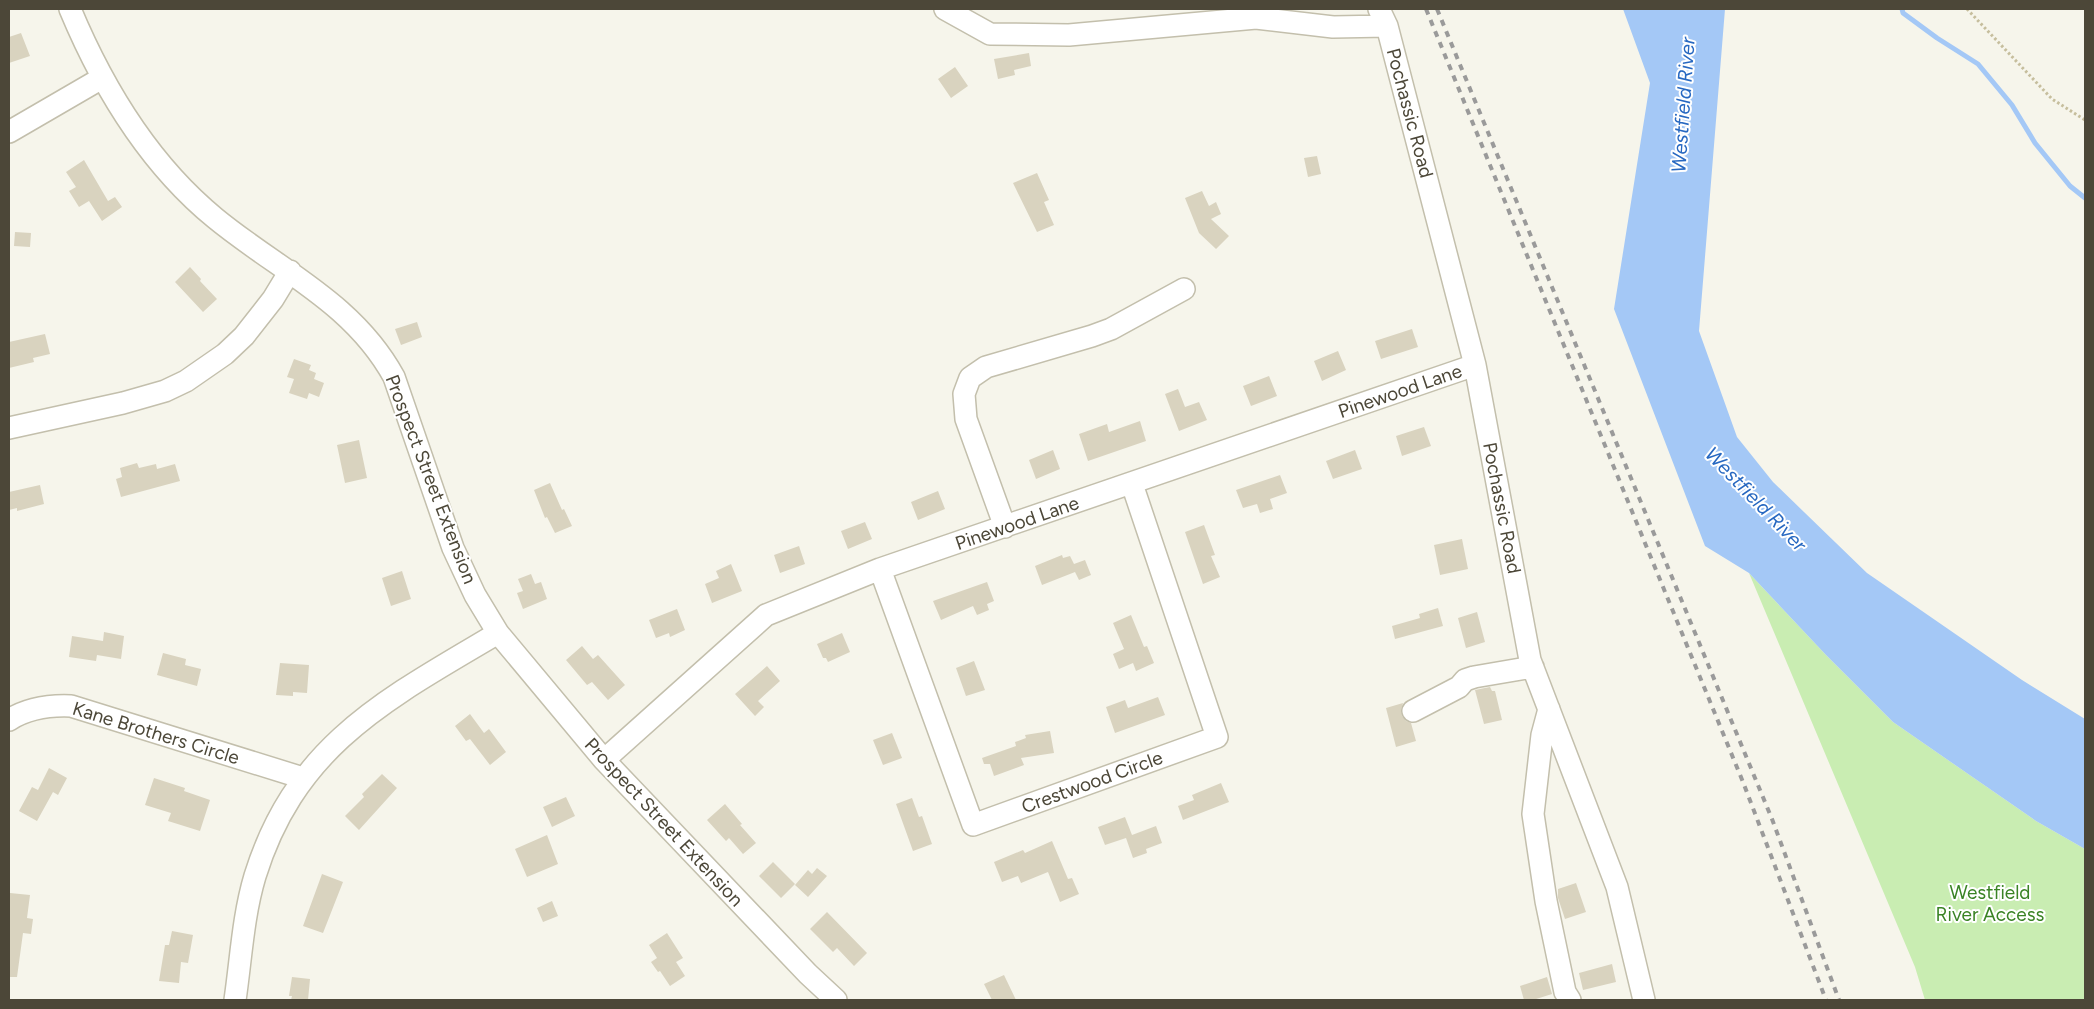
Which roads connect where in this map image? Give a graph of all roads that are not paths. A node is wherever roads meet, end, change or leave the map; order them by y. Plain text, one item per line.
1 (70, 9) edge
2 (945, 9) edge
3 (1383, 17) edge
4 (102, 78) junction
5 (9, 132) edge
6 (290, 271) junction
7 (1184, 290) dead end
8 (1475, 365) junction
9 (9, 428) edge
10 (1132, 484) junction
11 (1005, 527) junction
12 (880, 569) junction
13 (498, 633) junction
14 (1533, 667) junction
15 (1549, 709) junction
16 (1413, 711) dead end
17 (9, 720) edge
18 (604, 760) junction
19 (303, 778) junction
20 (236, 1000) edge
21 (836, 1000) edge
22 (1570, 1000) edge
23 (1644, 1000) edge

1 - 4 street, Prospect Street Extension
2 - 3 street
3 - 8 street, Pochassic Road
4 - 5 street
4 - 6 street, Prospect Street Extension
6 - 9 street
6 - 13 street, Prospect Street Extension
7 - 11 street
8 - 10 street, Pinewood Lane
8 - 14 street, Pochassic Road
10 - 11 street, Pinewood Lane
10 - 12 street, Crestwood Circle
11 - 12 street, Pinewood Lane
12 - 18 street, Pinewood Lane
13 - 18 street, Prospect Street Extension
13 - 19 street
14 - 15 street, Pochassic Road
14 - 16 street
15 - 22 street
15 - 23 street, Pochassic Road
17 - 19 street, Kane Brothers Circle
18 - 21 street, Prospect Street Extension
19 - 20 street

